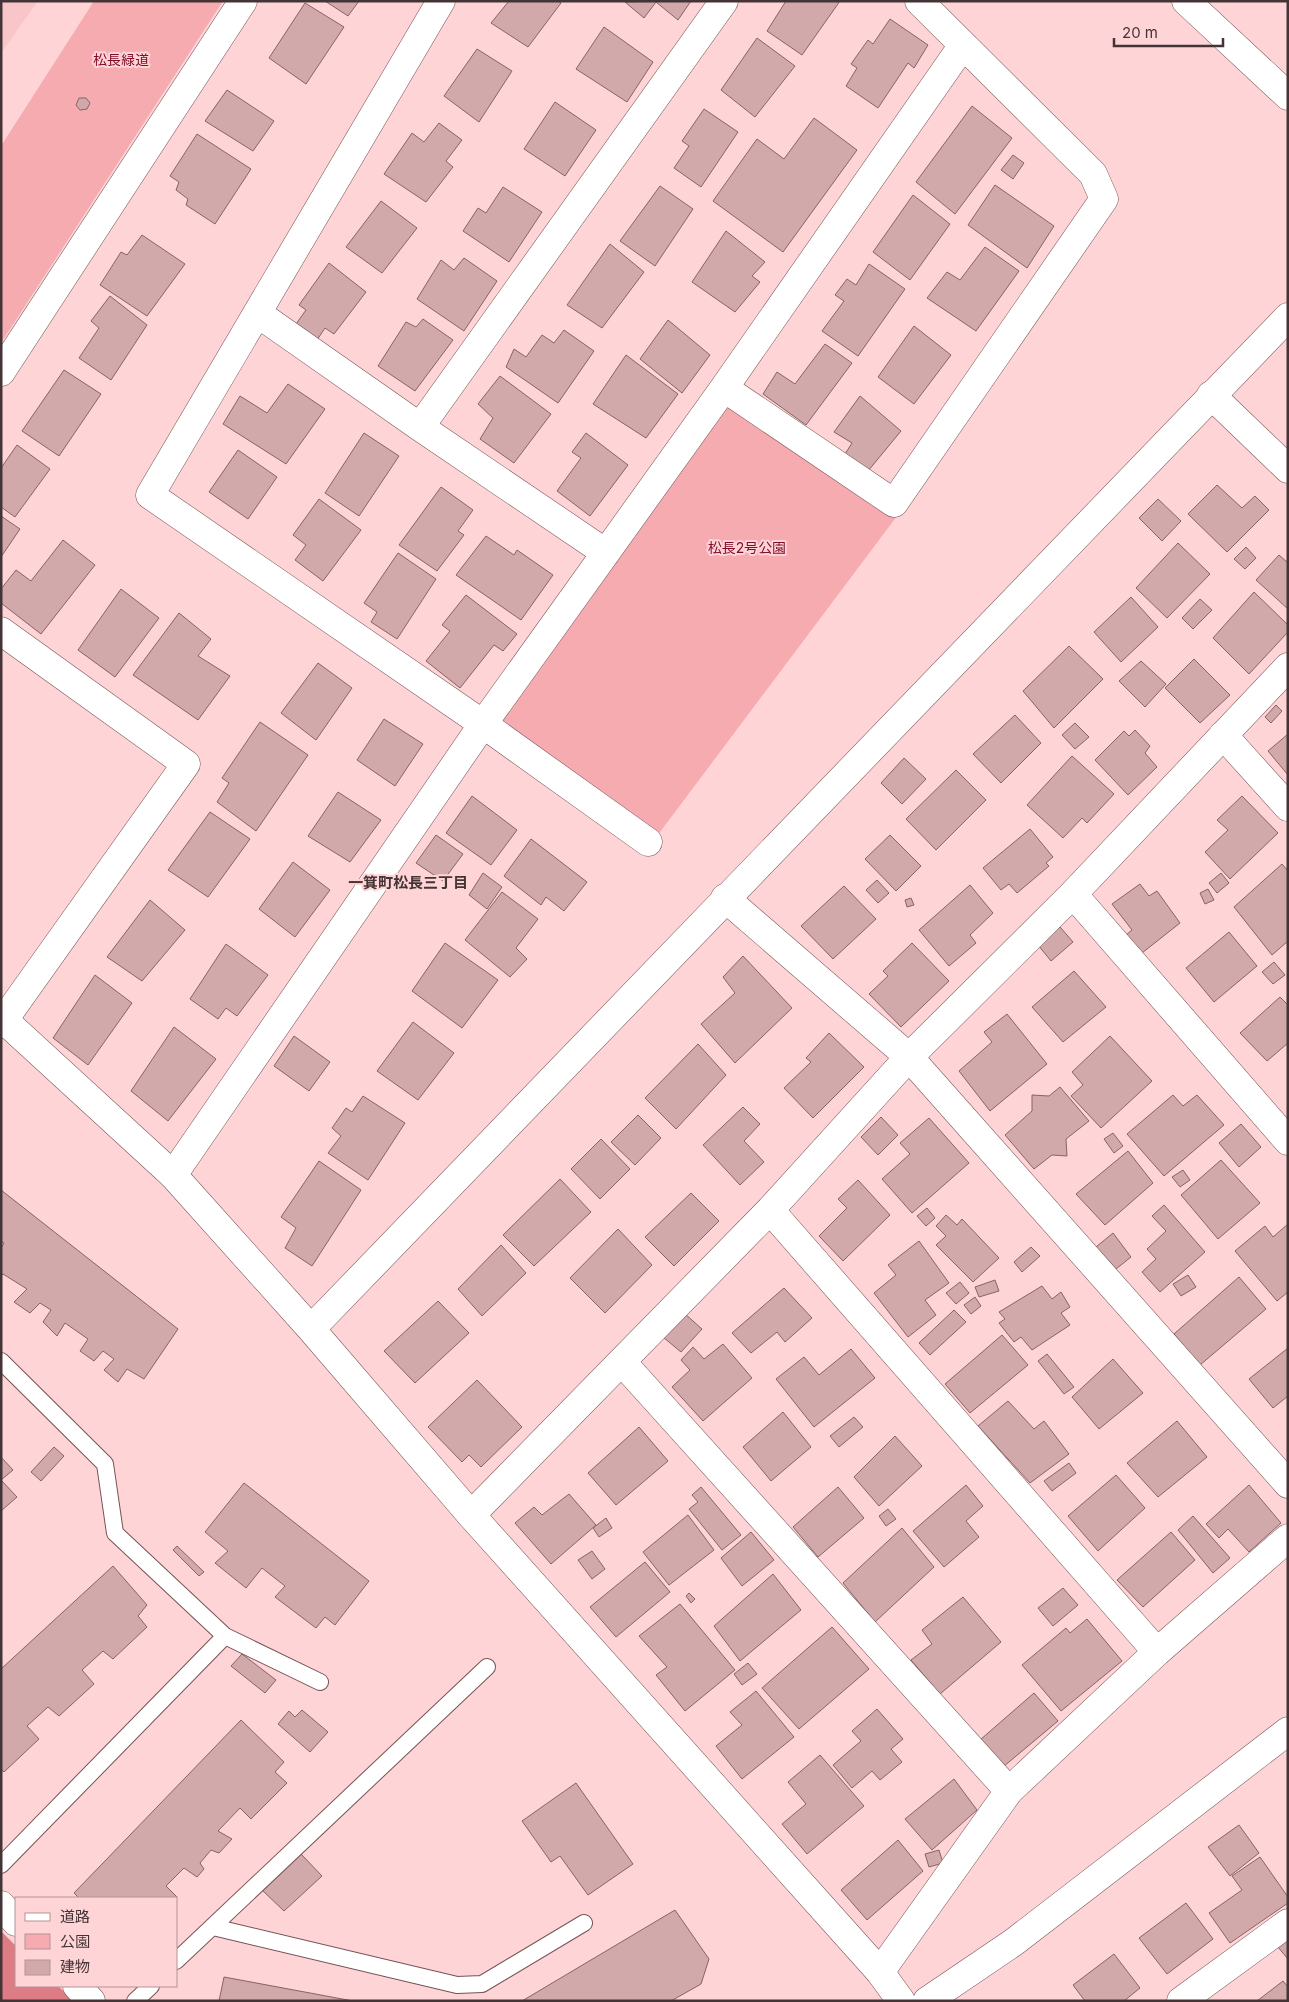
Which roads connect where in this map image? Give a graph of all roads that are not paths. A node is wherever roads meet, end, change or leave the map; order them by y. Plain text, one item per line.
1 (243, 1) edge
2 (441, 1) edge
3 (724, 1) edge
4 (918, 1) edge
5 (1186, 1) edge
6 (963, 44) junction
7 (1288, 96) edge
8 (257, 313) junction
9 (1288, 317) edge
10 (1, 372) edge
11 (724, 388) junction
12 (1211, 395) junction
13 (420, 427) junction
14 (1288, 469) edge
15 (606, 553) junction
16 (1, 631) edge
17 (1288, 667) edge
18 (482, 724) junction
19 (1223, 735) junction
20 (1288, 807) edge
21 (648, 842) dead end
22 (1073, 894) junction
23 (725, 898) junction
24 (3, 1022) edge
25 (909, 1057) junction
26 (1288, 1141) edge
27 (173, 1175) junction
28 (770, 1210) junction
29 (311, 1329) junction
30 (1, 1361) edge
31 (622, 1362) junction
32 (1288, 1484) edge
33 (471, 1515) junction
34 (1288, 1538) edge
35 (225, 1636) junction
36 (1157, 1652) junction
37 (487, 1667) dead end
38 (320, 1682) dead end
39 (1288, 1731) edge
40 (1009, 1791) junction
41 (1, 1865) edge
42 (1, 1905) edge
43 (15, 1921) edge
44 (584, 1923) dead end
45 (1288, 1923) edge
46 (213, 1927) junction
47 (178, 1960) edge
48 (880, 1972) junction
49 (78, 1987) edge
50 (150, 1987) edge
51 (1184, 2000) edge
52 (92, 2001) edge
53 (135, 2001) edge
54 (901, 2001) edge
55 (927, 2001) edge

1 - 10 street
2 - 8 street
3 - 13 street
4 - 6 street
5 - 7 street
6 - 11 street
6 - 11 street
8 - 13 street
8 - 18 street
9 - 12 street
11 - 15 street
12 - 14 street
12 - 23 street
13 - 15 street
15 - 18 street
16 - 24 street
17 - 19 street
18 - 21 street
18 - 27 street
19 - 20 street
19 - 22 street
22 - 25 street
22 - 26 street
23 - 25 street
23 - 29 street
24 - 27 street
25 - 28 street
25 - 32 street
27 - 29 street
28 - 31 street
28 - 36 street
29 - 33 street
30 - 35 lane
31 - 33 street
31 - 40 street
33 - 48 street
34 - 36 street
35 - 38 lane
35 - 41 lane
36 - 40 street
37 - 46 lane
39 - 55 street
40 - 48 street
42 - 43 street
44 - 46 lane
45 - 51 street
46 - 47 lane
48 - 54 street
49 - 52 street
50 - 53 lane

